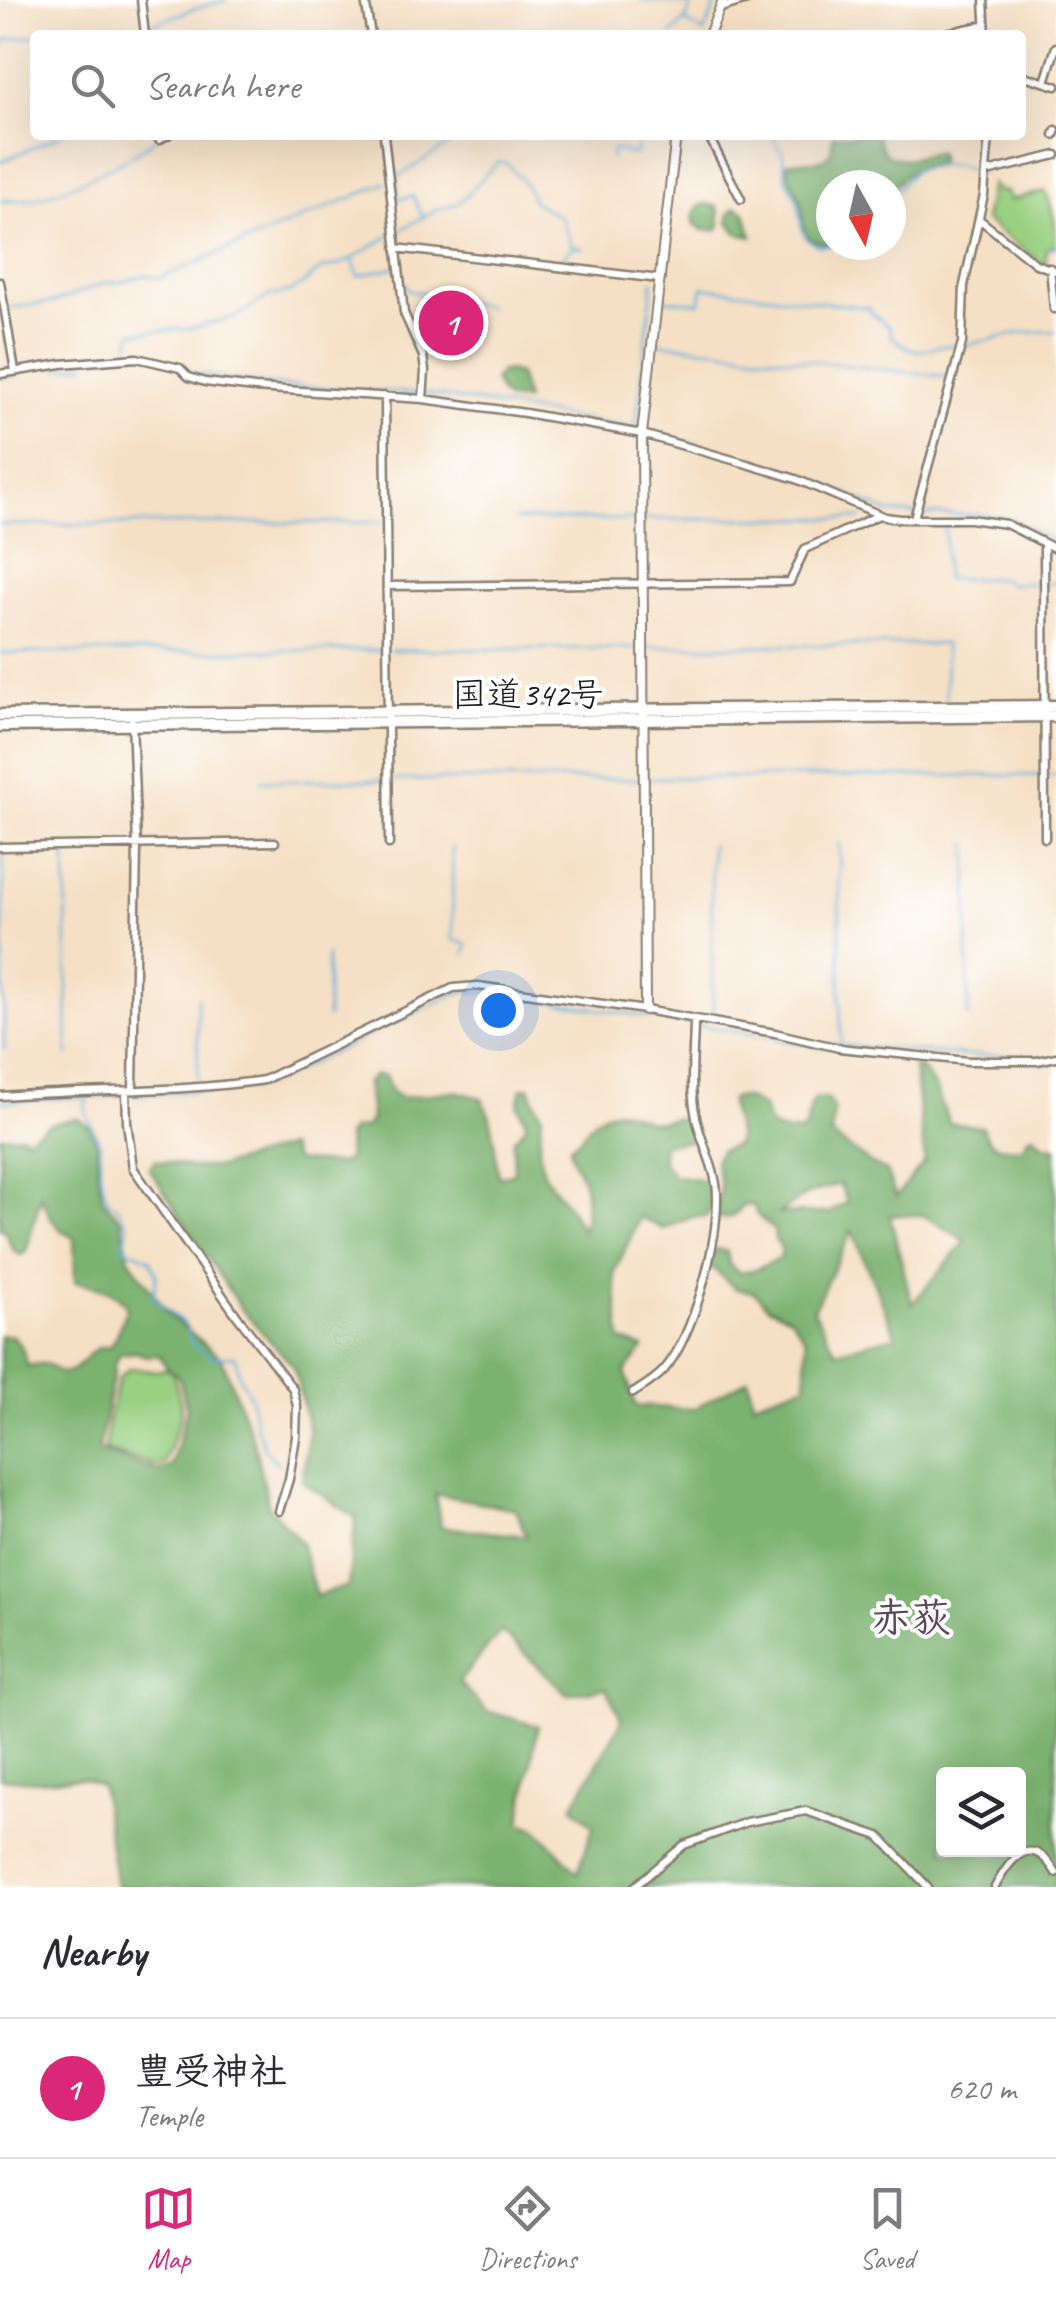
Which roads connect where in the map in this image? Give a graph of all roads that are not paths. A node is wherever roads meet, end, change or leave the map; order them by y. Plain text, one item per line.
1 (141, 0) edge
2 (365, 0) edge
3 (747, 0) edge
4 (984, 0) edge
5 (722, 4) edge
6 (986, 25) junction
7 (145, 30) edge
8 (370, 30) edge
9 (712, 30) edge
10 (961, 30) edge
11 (986, 30) edge
12 (1056, 47) edge
13 (1026, 76) edge
14 (1045, 82) junction
15 (1056, 86) edge
16 (385, 140) edge
17 (675, 140) edge
18 (711, 140) edge
19 (989, 140) edge
20 (1056, 155) edge
21 (987, 172) junction
22 (741, 199) dead end
23 (980, 219) junction
24 (396, 248) junction
25 (1053, 269) edge
26 (660, 279) junction
27 (0, 282) edge
28 (1056, 309) edge
29 (15, 371) junction
30 (0, 374) edge
31 (385, 396) junction
32 (423, 399) junction
33 (642, 434) junction
34 (880, 514) junction
35 (914, 518) junction
36 (1044, 544) junction
37 (1056, 549) edge
38 (641, 584) junction
39 (387, 586) junction
40 (1050, 711) edge
41 (0, 715) edge
42 (643, 715) junction
43 (388, 717) junction
44 (132, 719) junction
45 (0, 726) edge
46 (1045, 838) dead end
47 (275, 842) dead end
48 (389, 844) dead end
49 (0, 846) edge
50 (137, 846) junction
51 (645, 1010) junction
52 (694, 1020) junction
53 (1056, 1057) edge
54 (129, 1090) junction
55 (0, 1096) edge
56 (633, 1393) dead end
57 (279, 1511) dead end
58 (1056, 1872) edge
59 (634, 1887) edge
60 (928, 1887) edge
61 (995, 1887) edge

1 - 7 street
2 - 8 street
3 - 5 street
4 - 6 street
5 - 9 street
6 - 10 street
6 - 11 street
12 - 14 street
13 - 14 street
14 - 15 street
16 - 24 street
17 - 26 street
18 - 22 street
19 - 21 street
20 - 21 street
21 - 23 street
23 - 25 street
23 - 35 street
24 - 26 street
24 - 32 street
25 - 28 street
26 - 33 street
27 - 29 street
29 - 30 street
29 - 31 street
31 - 32 street
31 - 39 street
32 - 33 street
33 - 34 street
33 - 38 street
34 - 35 street
34 - 38 street
35 - 36 street
36 - 37 street
36 - 40 street
38 - 39 street
38 - 42 street
39 - 43 street
40 - 42 highway, 国道342号
40 - 46 street
41 - 44 highway, 国道342号
42 - 43 highway, 国道342号
42 - 51 street
43 - 44 highway, 国道342号
43 - 48 street
44 - 45 highway, 国道342号
44 - 50 street
47 - 50 street
49 - 50 street
50 - 54 street
51 - 52 street
51 - 54 street
52 - 53 street
52 - 56 street
54 - 55 street
54 - 57 street
58 - 61 street
59 - 60 street

